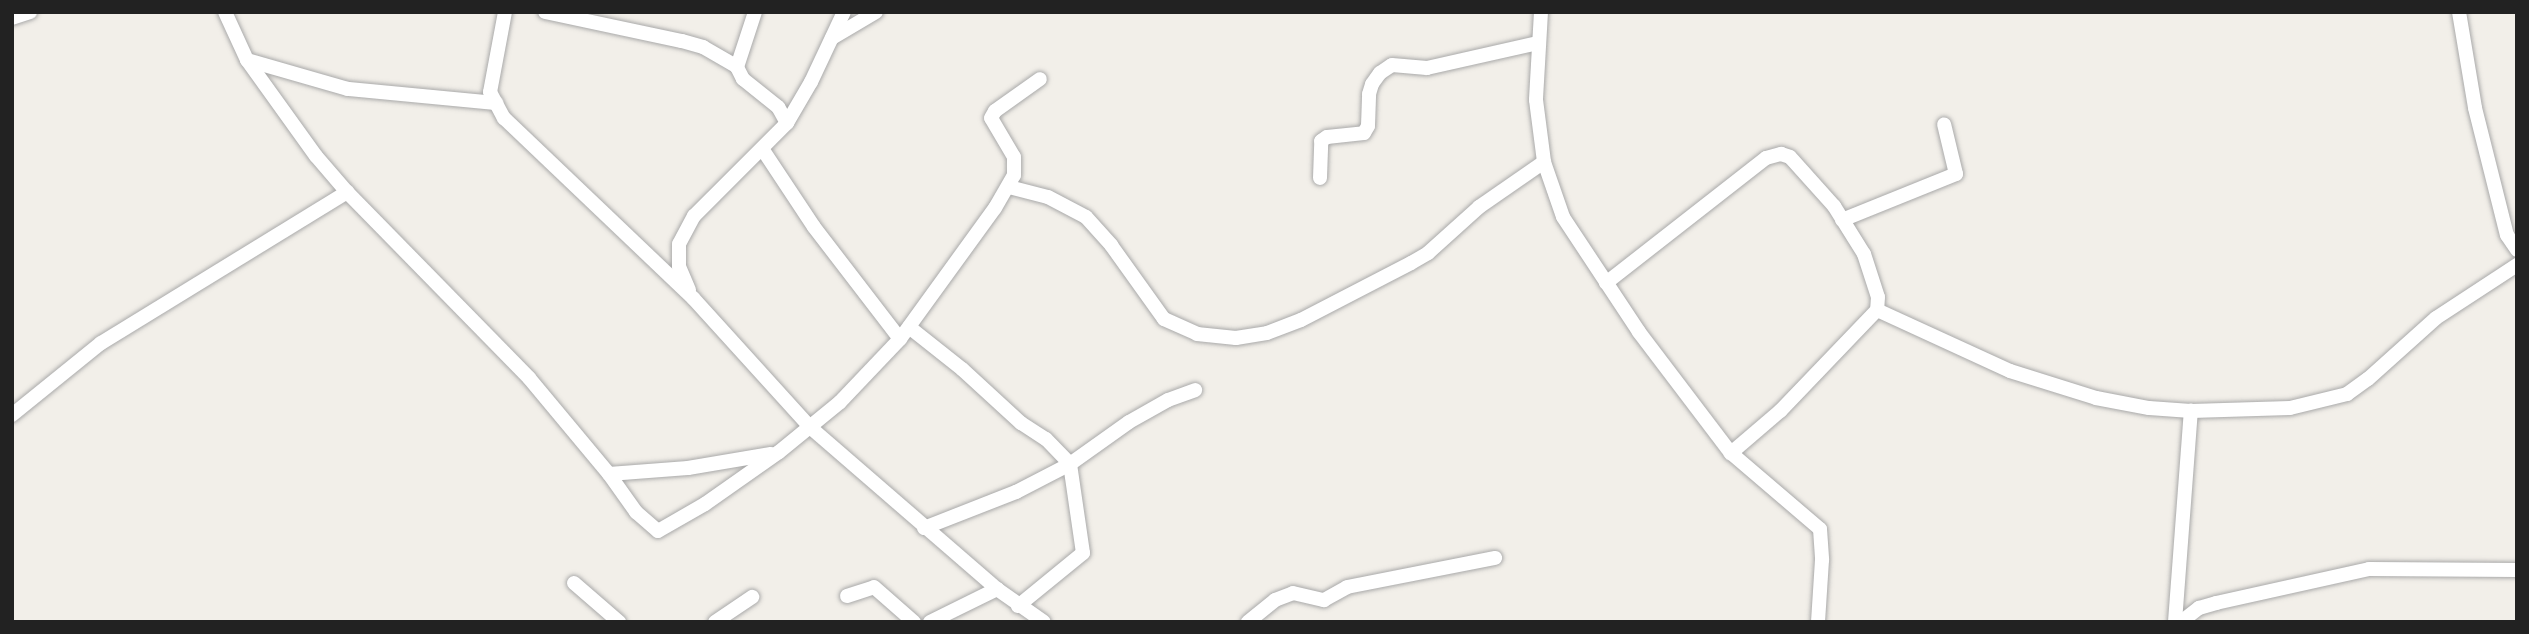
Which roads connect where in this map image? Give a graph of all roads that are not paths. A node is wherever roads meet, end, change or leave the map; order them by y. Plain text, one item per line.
1 (30, 12) edge
2 (225, 12) edge
3 (505, 12) edge
4 (545, 12) edge
5 (755, 12) edge
6 (844, 12) edge
7 (876, 12) edge
8 (1541, 12) edge
9 (2459, 12) edge
10 (12, 18) edge
11 (831, 39) junction
12 (1538, 43) junction
13 (247, 60) junction
14 (737, 67) junction
15 (1040, 79) dead end
16 (496, 103) junction
17 (787, 123) junction
18 (1944, 124) dead end
19 (763, 150) junction
20 (1544, 162) junction
21 (1320, 178) dead end
22 (1009, 187) junction
23 (347, 192) junction
24 (1842, 220) junction
25 (2517, 250) edge
26 (2517, 265) edge
27 (1606, 283) junction
28 (693, 298) junction
29 (1877, 310) junction
30 (909, 327) junction
31 (900, 339) junction
32 (1195, 390) dead end
33 (2191, 411) junction
34 (12, 415) edge
35 (810, 428) junction
36 (779, 452) junction
37 (1731, 453) junction
38 (1070, 464) junction
39 (610, 474) junction
40 (924, 528) junction
41 (1495, 558) dead end
42 (2517, 570) edge
43 (575, 583) dead end
44 (997, 589) junction
45 (846, 596) dead end
46 (752, 597) dead end
47 (1018, 606) junction
48 (619, 622) edge
49 (715, 622) edge
50 (914, 622) edge
51 (930, 622) edge
52 (1044, 622) edge
53 (1248, 622) edge
54 (1818, 622) edge
55 (2175, 622) edge
56 (2181, 622) edge

1 - 10 street
2 - 13 street
3 - 16 street
4 - 14 street
5 - 14 street
6 - 11 street
7 - 11 street
8 - 12 street
9 - 25 street
11 - 17 street
12 - 20 street
12 - 21 street
13 - 16 street
13 - 23 street
14 - 17 street
15 - 22 street
16 - 28 street
17 - 19 street
18 - 24 street
19 - 28 street
19 - 31 street
20 - 22 street
20 - 27 street
22 - 30 street
23 - 34 street
23 - 39 street
24 - 27 street
24 - 29 street
26 - 33 street
27 - 37 street
28 - 35 street
29 - 33 street
29 - 37 street
30 - 31 street
30 - 38 street
31 - 35 street
32 - 38 street
33 - 55 street
35 - 36 street
35 - 40 street
36 - 39 street
36 - 39 street
37 - 54 street
38 - 40 street
38 - 47 street
40 - 44 street
41 - 53 street
42 - 56 street
43 - 48 street
44 - 47 street
44 - 51 street
45 - 50 street
46 - 49 street
47 - 52 street

